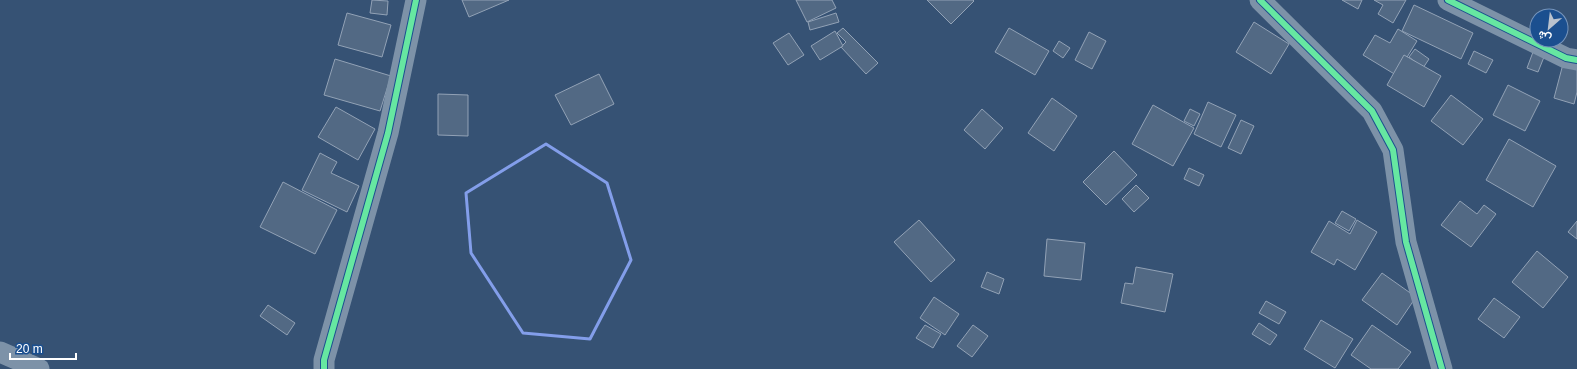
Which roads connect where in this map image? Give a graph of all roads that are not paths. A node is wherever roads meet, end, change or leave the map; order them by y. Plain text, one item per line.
1 (416, 0) edge
2 (1260, 0) edge
3 (1448, 0) edge
4 (1577, 60) edge
5 (0, 352) edge
6 (38, 369) edge
7 (324, 369) edge
8 (1442, 369) edge

1 - 7 street
2 - 8 street
3 - 4 street
5 - 6 street

